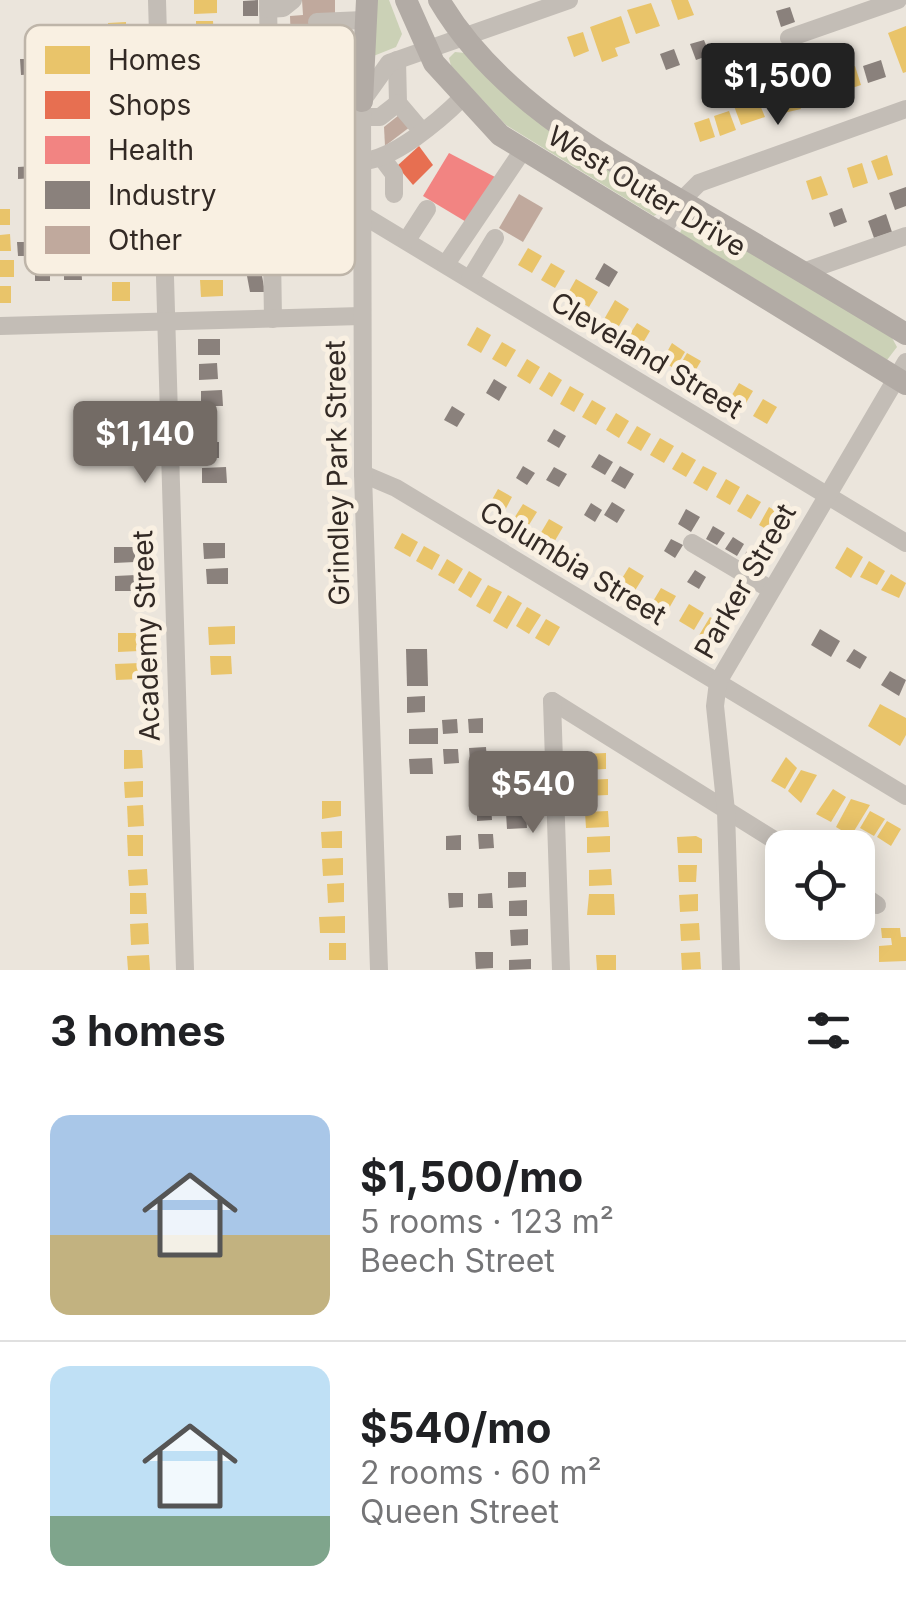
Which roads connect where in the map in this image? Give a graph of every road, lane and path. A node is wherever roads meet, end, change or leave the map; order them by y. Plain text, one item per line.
1 (157, 0) edge
2 (293, 0) edge
3 (406, 0) edge
4 (439, 0) edge
5 (569, 0) edge
6 (898, 0) edge
7 (268, 4) edge
8 (365, 10) edge
9 (318, 22) dead end
10 (158, 25) edge
11 (464, 36) junction
12 (789, 38) dead end
13 (425, 49) junction
14 (396, 60) junction
15 (462, 98) junction
16 (398, 102) junction
17 (906, 109) edge
18 (366, 114) junction
19 (355, 116) edge
20 (420, 130) junction
21 (402, 143) junction
22 (522, 150) junction
23 (382, 158) junction
24 (361, 161) junction
25 (394, 194) dead end
26 (682, 201) junction
27 (427, 209) dead end
28 (360, 214) junction
29 (660, 235) junction
30 (906, 236) edge
31 (495, 238) dead end
32 (407, 240) junction
33 (446, 264) junction
34 (803, 272) junction
35 (163, 275) edge
36 (272, 275) edge
37 (470, 279) junction
38 (361, 316) junction
39 (273, 319) junction
40 (164, 322) junction
41 (0, 326) edge
42 (906, 334) edge
43 (902, 375) edge
44 (364, 474) junction
45 (826, 496) junction
46 (692, 543) dead end
47 (906, 544) edge
48 (770, 589) junction
49 (718, 682) junction
50 (906, 796) edge
51 (726, 811) junction
52 (765, 835) edge
53 (875, 902) edge
54 (878, 904) dead end
55 (185, 970) edge
56 (379, 970) edge
57 (561, 970) edge
58 (731, 970) edge

1 - 10 street, Academy Street
2 - 7 street
3 - 13 main road, West Outer Drive
4 - 11 main road, West Outer Drive
5 - 11 street
6 - 12 street
8 - 9 street
8 - 18 main road
11 - 13 street
11 - 26 main road, West Outer Drive
13 - 14 street
13 - 15 main road, West Outer Drive
14 - 16 street
14 - 18 street
15 - 20 street
15 - 22 main road, West Outer Drive
16 - 18 street
16 - 20 street
17 - 26 street
18 - 19 street
18 - 21 street
18 - 24 street, Grindley Park Street
20 - 21 street
21 - 23 street
22 - 29 main road, West Outer Drive
22 - 33 street
23 - 24 street
23 - 25 street
24 - 28 street, Grindley Park Street
26 - 29 street
26 - 34 main road, West Outer Drive
27 - 32 street
28 - 32 street, Cleveland Street
28 - 38 street, Grindley Park Street
29 - 43 main road, West Outer Drive
30 - 34 street
31 - 37 street
32 - 33 street, Cleveland Street
33 - 37 street, Cleveland Street
34 - 42 main road, West Outer Drive
35 - 40 street, Academy Street
36 - 39 street
37 - 45 street, Cleveland Street
38 - 39 street
38 - 44 street, Grindley Park Street
39 - 40 street
40 - 41 street
40 - 55 street, Academy Street
43 - 45 street, Parker Street
44 - 49 street, Columbia Street
44 - 56 street, Grindley Park Street
45 - 47 street, Cleveland Street
45 - 48 street, Parker Street
46 - 48 street
48 - 49 street, Parker Street
49 - 50 street, Columbia Street
49 - 51 street, Parker Street
51 - 52 street
51 - 57 street
51 - 58 street, Parker Street
53 - 54 street

